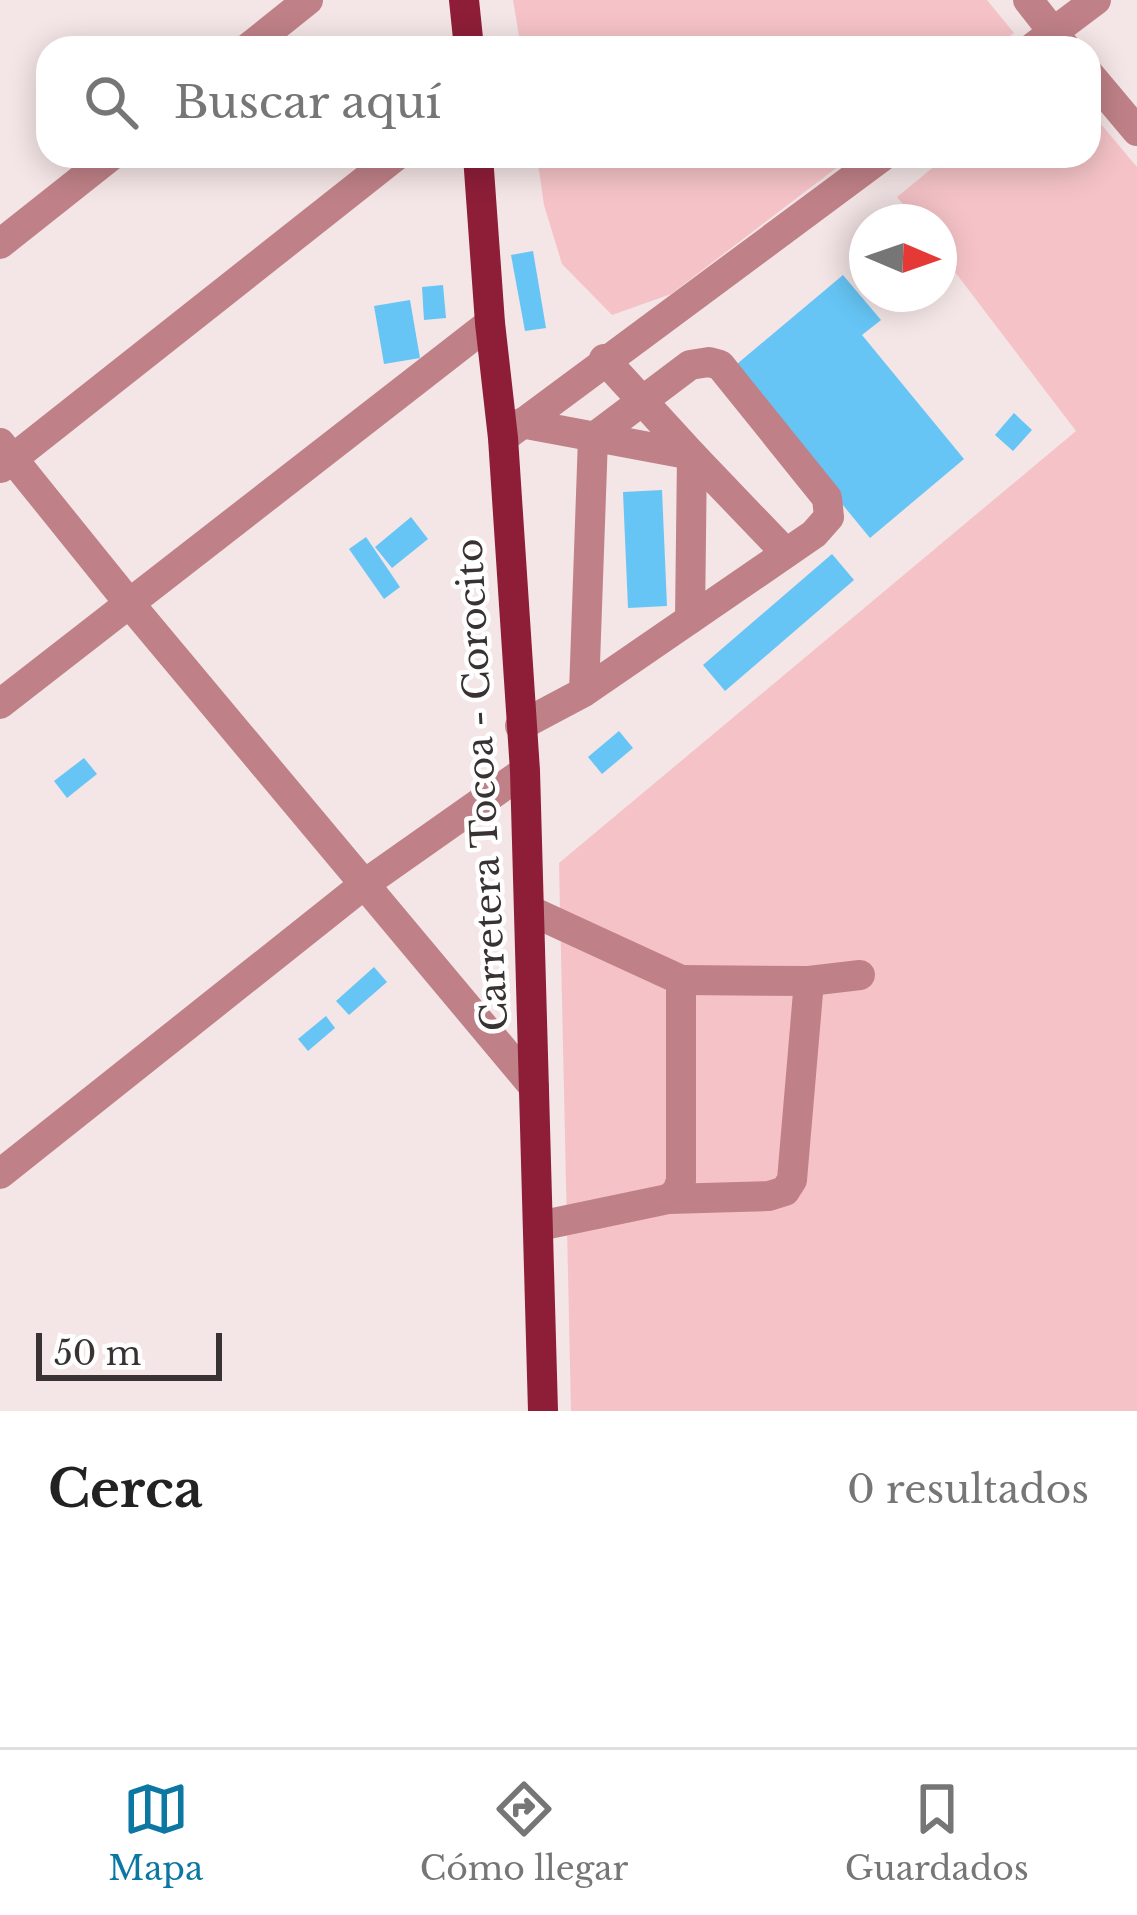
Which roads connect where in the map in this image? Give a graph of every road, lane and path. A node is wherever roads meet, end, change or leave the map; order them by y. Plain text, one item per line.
1 (308, 0) edge
2 (464, 0) edge
3 (1028, 0) edge
4 (1096, 0) edge
5 (263, 36) edge
6 (468, 36) edge
7 (1046, 36) edge
8 (1057, 36) edge
9 (1101, 88) edge
10 (1137, 131) edge
11 (96, 168) edge
12 (380, 168) edge
13 (479, 168) edge
14 (867, 168) edge
15 (0, 244) edge
16 (490, 323) junction
17 (604, 359) junction
18 (640, 400) junction
19 (512, 430) junction
20 (593, 438) junction
21 (692, 454) junction
22 (4, 457) edge
23 (786, 554) junction
24 (129, 604) junction
25 (690, 619) junction
26 (584, 692) junction
27 (0, 704) edge
28 (520, 726) junction
29 (525, 771) junction
30 (366, 883) junction
31 (531, 911) junction
32 (860, 975) dead end
33 (681, 980) junction
34 (809, 981) junction
35 (534, 1087) junction
36 (0, 1174) edge
37 (668, 1199) junction
38 (539, 1226) junction
39 (543, 1411) edge

1 - 5 street
2 - 6 main road
3 - 7 street
4 - 8 street
9 - 10 street
11 - 15 street
12 - 22 street
13 - 16 main road, Carretera Tocoa - Corocito
14 - 17 street
16 - 19 main road, Carretera Tocoa - Corocito
16 - 24 street
17 - 18 street
17 - 19 street
18 - 20 street
18 - 21 street
18 - 23 street
19 - 20 street
19 - 28 main road, Carretera Tocoa - Corocito
20 - 21 street
20 - 26 street
21 - 23 street
21 - 25 street
22 - 24 street
23 - 25 street
24 - 27 street
24 - 30 street
25 - 26 street
26 - 28 street
28 - 29 main road, Carretera Tocoa - Corocito
29 - 30 street
29 - 31 main road, Carretera Tocoa - Corocito
30 - 35 street
30 - 36 street
31 - 33 street
31 - 35 main road, Carretera Tocoa - Corocito
32 - 34 street
33 - 34 street
33 - 37 street
34 - 37 street
35 - 38 main road, Carretera Tocoa - Corocito
37 - 38 street
38 - 39 main road, Carretera Tocoa - Corocito

